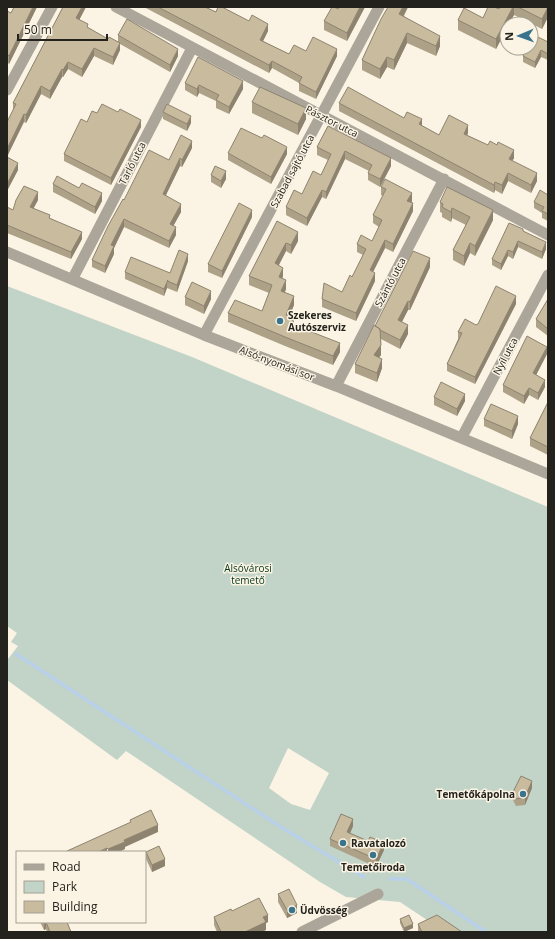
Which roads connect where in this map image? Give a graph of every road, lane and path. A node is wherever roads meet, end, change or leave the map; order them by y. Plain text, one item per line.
1 (52, 7) edge
2 (116, 7) edge
3 (379, 7) edge
4 (192, 48) junction
5 (7, 90) edge
6 (321, 116) junction
7 (444, 179) junction
8 (548, 235) edge
9 (7, 252) edge
10 (548, 275) edge
11 (73, 278) junction
12 (204, 335) junction
13 (336, 386) junction
14 (462, 437) junction
15 (548, 474) edge
16 (378, 894) dead end
17 (302, 932) edge

1 - 5 street
2 - 4 street, Pásztor utca
3 - 6 street, Szabad sajtó utca
4 - 6 street, Pásztor utca
4 - 11 street, Tarló utca
6 - 7 street, Pásztor utca
6 - 12 street, Szabad sajtó utca
7 - 8 street, Pásztor utca
7 - 13 street, Szántó utca
9 - 11 street, Alsó-nyomási sor
10 - 14 street, Nyíl utca
11 - 12 street, Alsó-nyomási sor
12 - 13 street, Alsó-nyomási sor
13 - 14 street, Alsó-nyomási sor
14 - 15 street, Alsó-nyomási sor
16 - 17 street

